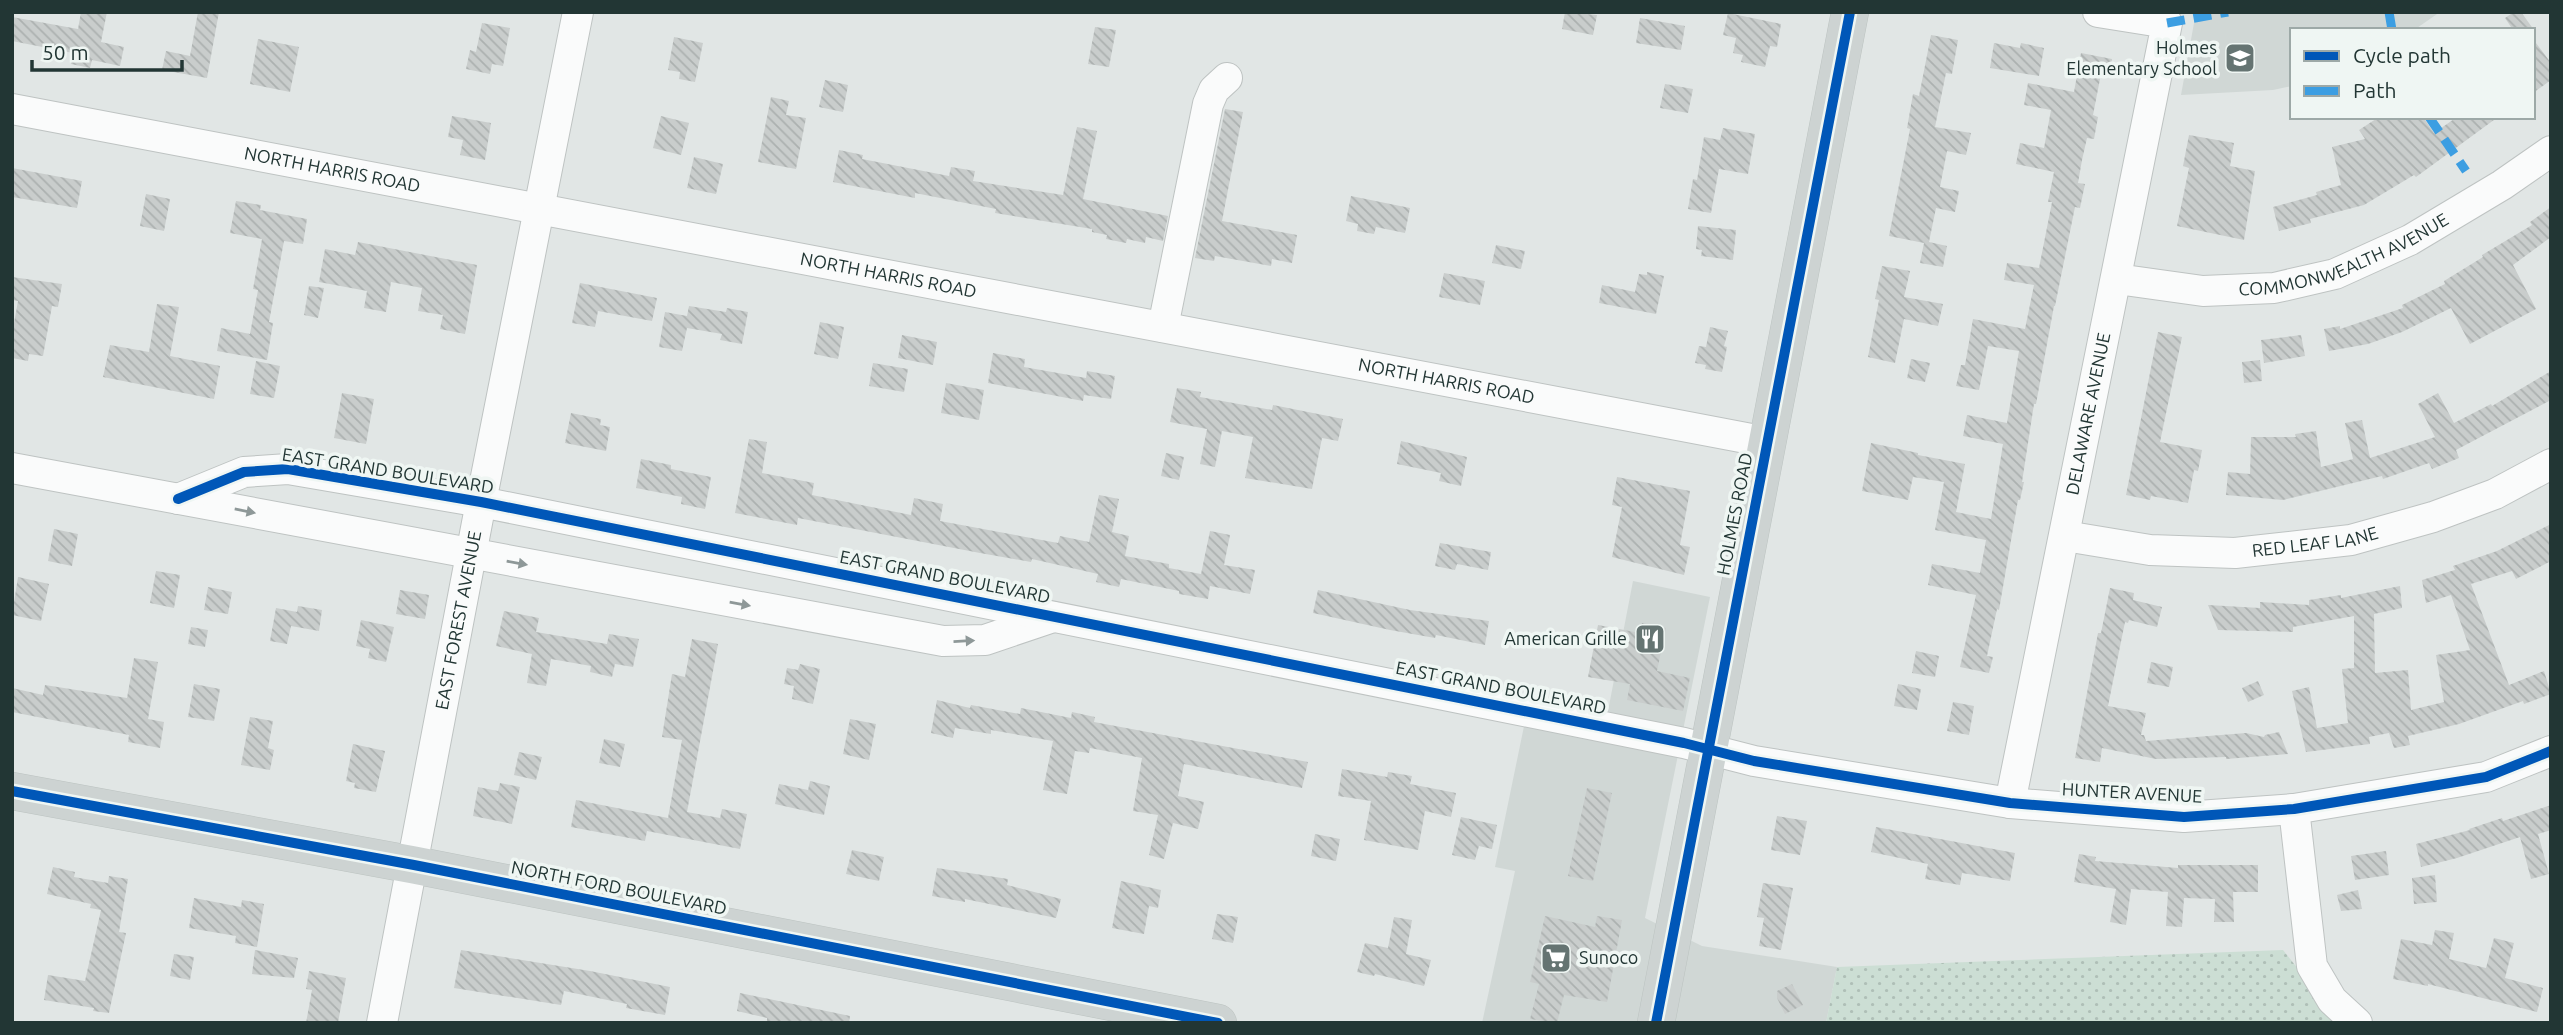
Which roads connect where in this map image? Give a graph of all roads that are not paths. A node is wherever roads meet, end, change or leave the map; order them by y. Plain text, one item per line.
1 (578, 12) edge
2 (1850, 12) edge
3 (2098, 12) edge
4 (1227, 78) dead end
5 (12, 109) edge
6 (2551, 150) edge
7 (540, 209) junction
8 (2117, 279) junction
9 (1163, 327) junction
10 (1767, 442) junction
11 (2551, 464) edge
12 (12, 468) edge
13 (178, 499) junction
14 (481, 502) junction
15 (2065, 536) junction
16 (471, 554) junction
17 (1055, 616) junction
18 (1708, 749) junction
19 (2551, 751) edge
20 (12, 791) edge
21 (2010, 803) junction
22 (2294, 809) junction
23 (414, 865) junction
24 (382, 1023) edge
25 (1218, 1023) edge
26 (1656, 1023) edge
27 (2357, 1023) edge

1 - 7 street, EAST FOREST AVENUE
2 - 10 main road, HOLMES ROAD
3 - 8 street, DELAWARE AVENUE
4 - 9 street
5 - 7 street, NORTH HARRIS ROAD
6 - 8 street, COMMONWEALTH AVENUE
7 - 9 street, NORTH HARRIS ROAD
7 - 14 street, EAST FOREST AVENUE
8 - 15 street, DELAWARE AVENUE
9 - 10 street, NORTH HARRIS ROAD
10 - 18 main road, HOLMES ROAD
11 - 15 street, RED LEAF LANE
12 - 13 street, EAST GRAND BOULEVARD
13 - 14 street, EAST GRAND BOULEVARD
13 -> 16 street, EAST GRAND BOULEVARD
14 - 16 street, EAST FOREST AVENUE
14 - 17 street, EAST GRAND BOULEVARD
15 - 21 street, DELAWARE AVENUE
16 -> 17 street, EAST GRAND BOULEVARD
16 - 23 street, EAST FOREST AVENUE
17 - 18 street, EAST GRAND BOULEVARD
18 - 21 street, HUNTER AVENUE
18 - 26 main road, HOLMES ROAD
19 - 22 street, HUNTER AVENUE
20 - 23 main road, NORTH FORD BOULEVARD
21 - 22 street, HUNTER AVENUE
22 - 27 street
23 - 24 street, EAST FOREST AVENUE
23 - 25 main road, NORTH FORD BOULEVARD

